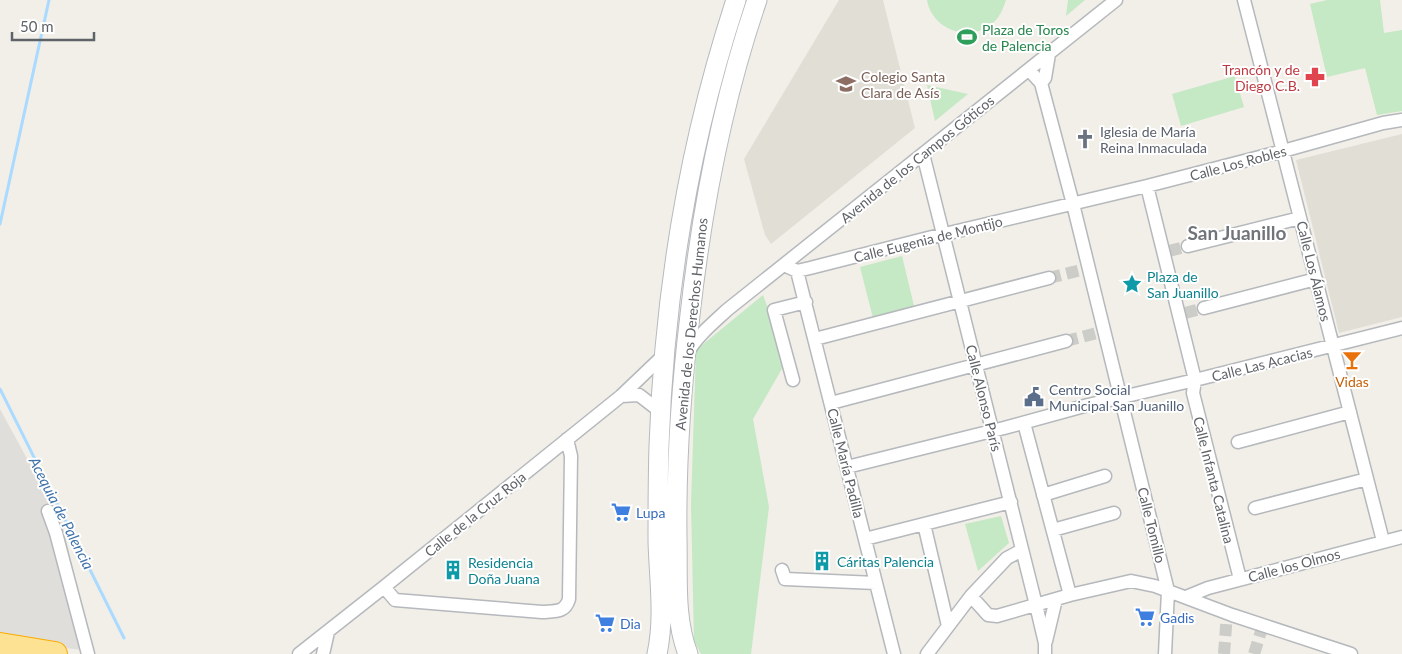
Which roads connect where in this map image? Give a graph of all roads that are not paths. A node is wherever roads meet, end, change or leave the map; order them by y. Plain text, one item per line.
1 (736, 0) edge
2 (757, 0) edge
3 (1116, 0) edge
4 (1244, 0) edge
5 (1049, 54) junction
6 (1029, 70) junction
7 (1041, 83) junction
8 (1402, 120) edge
9 (1283, 151) junction
10 (923, 154) junction
11 (1147, 186) junction
12 (1073, 204) junction
13 (1300, 218) junction
14 (944, 234) junction
15 (1188, 246) tunnel mouth
16 (784, 265) junction
17 (798, 271) junction
18 (1049, 278) tunnel mouth
19 (1316, 279) junction
20 (961, 301) junction
21 (806, 302) junction
22 (691, 304) junction
23 (1204, 308) tunnel mouth
24 (718, 318) junction
25 (1402, 328) edge
26 (815, 339) junction
27 (1066, 341) tunnel mouth
28 (1333, 346) junction
29 (664, 354) junction
30 (684, 359) junction
31 (976, 364) junction
32 (793, 380) dead end
33 (1195, 380) junction
34 (621, 396) junction
35 (1121, 398) junction
36 (831, 403) junction
37 (661, 412) junction
38 (1350, 412) junction
39 (1024, 423) junction
40 (992, 430) junction
41 (567, 439) junction
42 (1238, 442) dead end
43 (847, 466) junction
44 (1105, 476) dead end
45 (1367, 479) junction
46 (1043, 495) junction
47 (1011, 502) junction
48 (1255, 508) dead end
49 (48, 511) dead end
50 (1114, 513) dead end
51 (924, 524) junction
52 (1053, 530) junction
53 (1402, 537) edge
54 (865, 540) junction
55 (1383, 541) junction
56 (1022, 550) junction
57 (782, 570) dead end
58 (1240, 579) junction
59 (876, 583) junction
60 (384, 587) junction
61 (1208, 588) junction
62 (1168, 591) junction
63 (971, 596) junction
64 (1070, 596) junction
65 (1186, 597) junction
66 (1056, 599) junction
67 (1036, 604) junction
68 (1208, 606) junction
69 (948, 626) junction
70 (328, 632) junction
71 (0, 645) edge
72 (1045, 648) edge
73 (304, 652) edge
74 (55, 654) edge
75 (88, 654) edge
76 (323, 654) edge
77 (657, 654) edge
78 (688, 654) edge
79 (894, 654) edge
80 (927, 654) edge
81 (1165, 654) edge
82 (1351, 654) edge

1 - 29 main road, Avenida de los Derechos Humanos
2 - 22 main road, Avenida de los Derechos Humanos
3 - 5 street, Avenida de los Campos Góticos
4 - 9 street, Calle Los Álamos
5 - 6 street, Avenida de los Campos Góticos
5 - 7 street
6 - 7 street
6 - 10 street, Avenida de los Campos Góticos
7 - 12 street, Calle Tomillo
8 - 9 street, Calle Los Robles
9 - 11 street, Calle Los Robles
9 - 13 street, Calle Los Álamos
10 - 14 street, Calle Alonso París
10 - 16 street, Avenida de los Campos Góticos
11 - 12 street, Calle Los Robles
11 - 33 street, Calle Infanta Catalina
12 - 14 street, Calle Eugenia de Montijo
12 - 35 street, Calle Tomillo
13 - 15 street
13 - 19 street, Calle Los Álamos
14 - 17 street, Calle Eugenia de Montijo
14 - 20 street, Calle Alonso París
16 - 17 street
16 - 24 street, Avenida de los Campos Góticos
17 - 21 street, Calle María Padilla
18 - 20 street
19 - 23 street
19 - 28 street, Calle Los Álamos
20 - 26 street
20 - 31 street, Calle Alonso París
21 - 26 street, Calle María Padilla
21 - 32 street
22 - 24 street
22 - 30 main road, Avenida de los Derechos Humanos
24 - 30 street, Avenida de los Campos Góticos
25 - 28 street, Calle Las Acacias
26 - 36 street, Calle María Padilla
27 - 31 street
28 - 33 street, Calle Las Acacias
28 - 38 street, Calle Los Álamos
29 - 34 street, Calle de la Cruz Roja
29 - 37 main road, Avenida de los Derechos Humanos
30 - 78 main road, Avenida de los Derechos Humanos
31 - 36 street
31 - 40 street, Calle Alonso París
33 - 35 street, Calle Las Acacias
33 - 58 street, Calle Infanta Catalina
34 - 37 street
34 - 41 street, Calle de la Cruz Roja
35 - 39 street, Calle Las Acacias
35 - 62 street, Calle Tomillo
36 - 43 street, Calle María Padilla
37 - 77 main road, Avenida de los Derechos Humanos
38 - 42 street
38 - 45 street, Calle Los Álamos
39 - 40 street, Calle Las Acacias
39 - 46 street
40 - 43 street, Calle Las Acacias
40 - 47 street, Calle Alonso París
41 - 60 street, Calle de la Cruz Roja
41 - 60 street
43 - 54 street, Calle María Padilla
44 - 46 street
45 - 48 street
45 - 55 street, Calle Los Álamos
46 - 52 street
47 - 51 street
47 - 56 street, Calle Alonso París
49 - 75 street
50 - 52 street
51 - 54 street
51 - 69 street
52 - 64 street
53 - 55 street, Calle los Olmos
54 - 59 street, Calle María Padilla
55 - 58 street, Calle los Olmos
56 - 63 street
56 - 67 street, Calle Alonso París
57 - 59 street
58 - 61 street, Calle los Olmos
59 - 79 street, Calle María Padilla
60 - 70 street, Calle de la Cruz Roja
61 - 65 street, Calle los Olmos
61 - 68 street
62 - 64 street
62 - 65 street
62 - 81 street, Calle Tomillo
63 - 67 street
63 - 69 street
64 - 66 street
65 - 68 street
66 - 67 street
66 - 72 street, Calle Alonso París
67 - 72 street, Calle Alonso París
68 - 82 street
69 - 80 street
70 - 73 street, Calle de la Cruz Roja
70 - 76 street
71 - 74 highway

